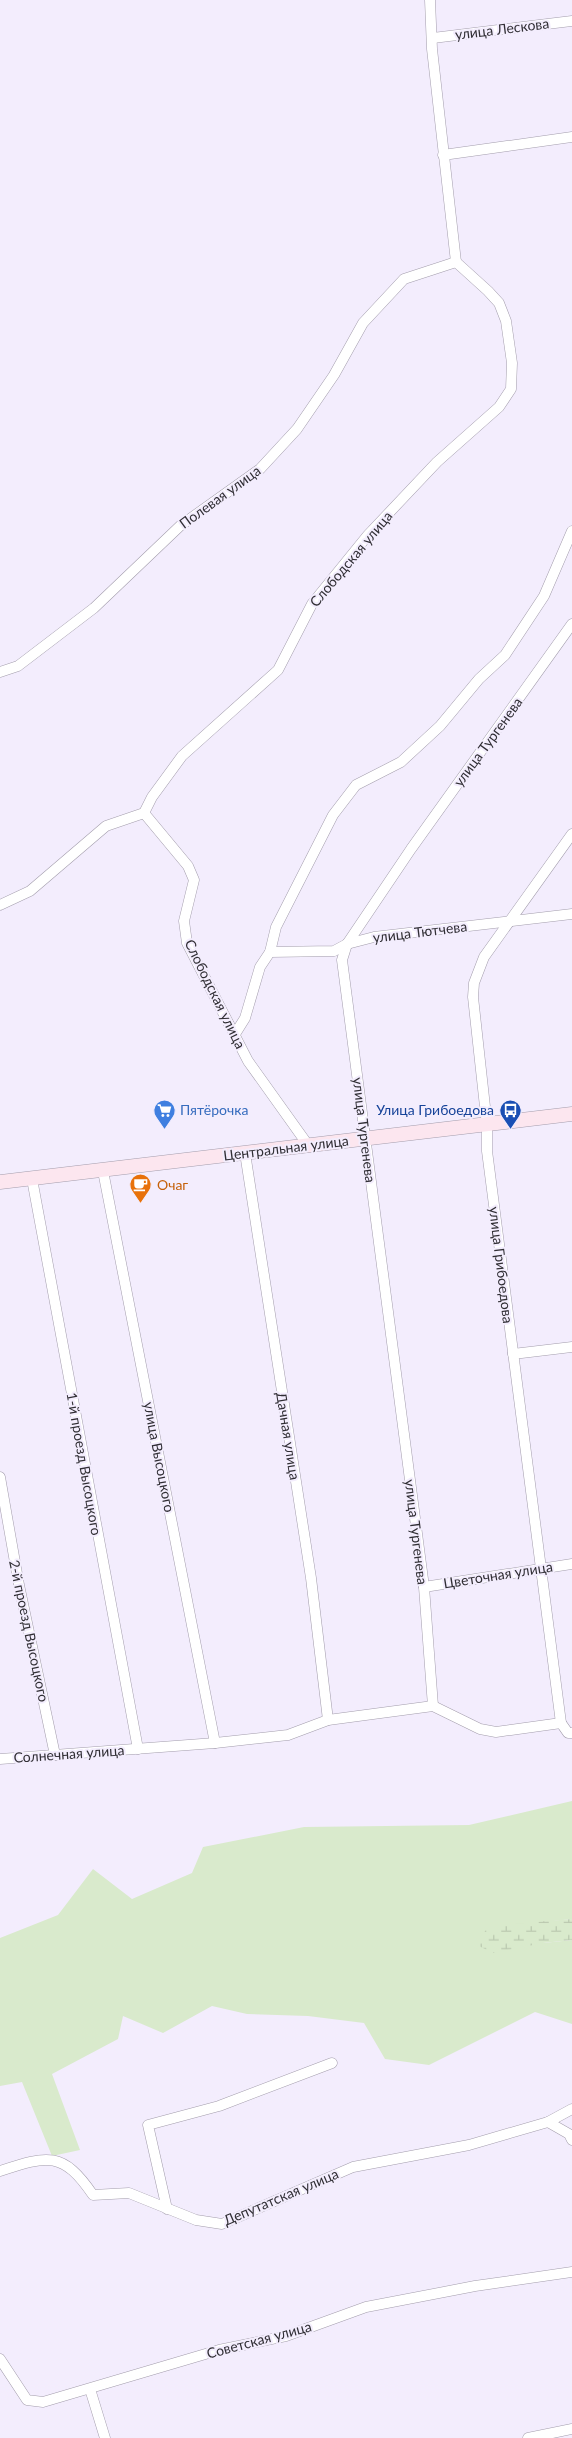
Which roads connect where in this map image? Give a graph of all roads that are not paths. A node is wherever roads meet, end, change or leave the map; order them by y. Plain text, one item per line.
1 (430, 0) edge
2 (572, 20) edge
3 (433, 38) junction
4 (572, 137) edge
5 (443, 155) junction
6 (456, 262) junction
7 (572, 531) edge
8 (572, 624) edge
9 (0, 672) edge
10 (144, 813) junction
11 (572, 834) edge
12 (0, 905) edge
13 (572, 914) edge
14 (511, 921) junction
15 (347, 944) junction
16 (270, 952) junction
17 (235, 1034) junction
18 (572, 1114) edge
19 (487, 1125) junction
20 (366, 1139) junction
21 (308, 1145) junction
22 (245, 1153) junction
23 (104, 1171) junction
24 (32, 1179) junction
25 (0, 1182) edge
26 (572, 1347) edge
27 (513, 1354) junction
28 (0, 1478) edge
29 (572, 1564) edge
30 (541, 1568) junction
31 (424, 1587) junction
32 (433, 1706) junction
33 (328, 1720) junction
34 (560, 1723) junction
35 (572, 1733) edge
36 (215, 1743) junction
37 (138, 1749) junction
38 (55, 1755) junction
39 (0, 1759) edge
40 (332, 2063) dead end
41 (572, 2109) edge
42 (548, 2122) junction
43 (572, 2140) edge
44 (0, 2171) edge
45 (167, 2209) junction
46 (572, 2272) edge
47 (0, 2358) edge
48 (90, 2389) junction
49 (572, 2429) edge
50 (105, 2438) edge
51 (528, 2438) edge

1 - 3 street
2 - 3 street, улица Лескова
3 - 5 street
4 - 5 street
5 - 6 street
6 - 9 street, Полевая улица
6 - 10 street, Слободская улица
7 - 16 street
8 - 15 street, улица Тургенева
10 - 12 street
10 - 17 street, Слободская улица
11 - 14 street, улица Грибоедова
13 - 14 street, улица Тютчева
14 - 15 street, улица Тютчева
14 - 19 street, улица Грибоедова
15 - 16 street, улица Тютчева
15 - 20 street, улица Тургенева
16 - 17 street
17 - 21 street, Слободская улица
18 - 19 street, Центральная улица
19 - 20 street, Центральная улица
19 - 27 street, улица Грибоедова
20 - 21 street, Центральная улица
20 - 31 street, улица Тургенева
21 - 22 street, Центральная улица
22 - 23 street, Центральная улица
22 - 33 street, Дачная улица
23 - 24 street, Центральная улица
23 - 36 street, улица Высоцкого
24 - 25 street, Центральная улица
24 - 37 street, 1-й проезд Высоцкого
26 - 27 street
27 - 30 street, улица Грибоедова
28 - 38 street, 2-й проезд Высоцкого
29 - 30 street, Цветочная улица
30 - 31 street, Цветочная улица
30 - 34 street, улица Грибоедова
31 - 32 street, улица Тургенева
32 - 33 street
32 - 34 street
33 - 36 street
34 - 35 street
36 - 37 street, Солнечная улица
37 - 38 street, Солнечная улица
38 - 39 street, Солнечная улица
40 - 45 street
41 - 42 street, Депутатская улица
42 - 43 street
42 - 45 street, Депутатская улица
44 - 45 street, Депутатская улица
46 - 48 street, Советская улица
47 - 48 street, Советская улица
48 - 50 street
49 - 51 street

